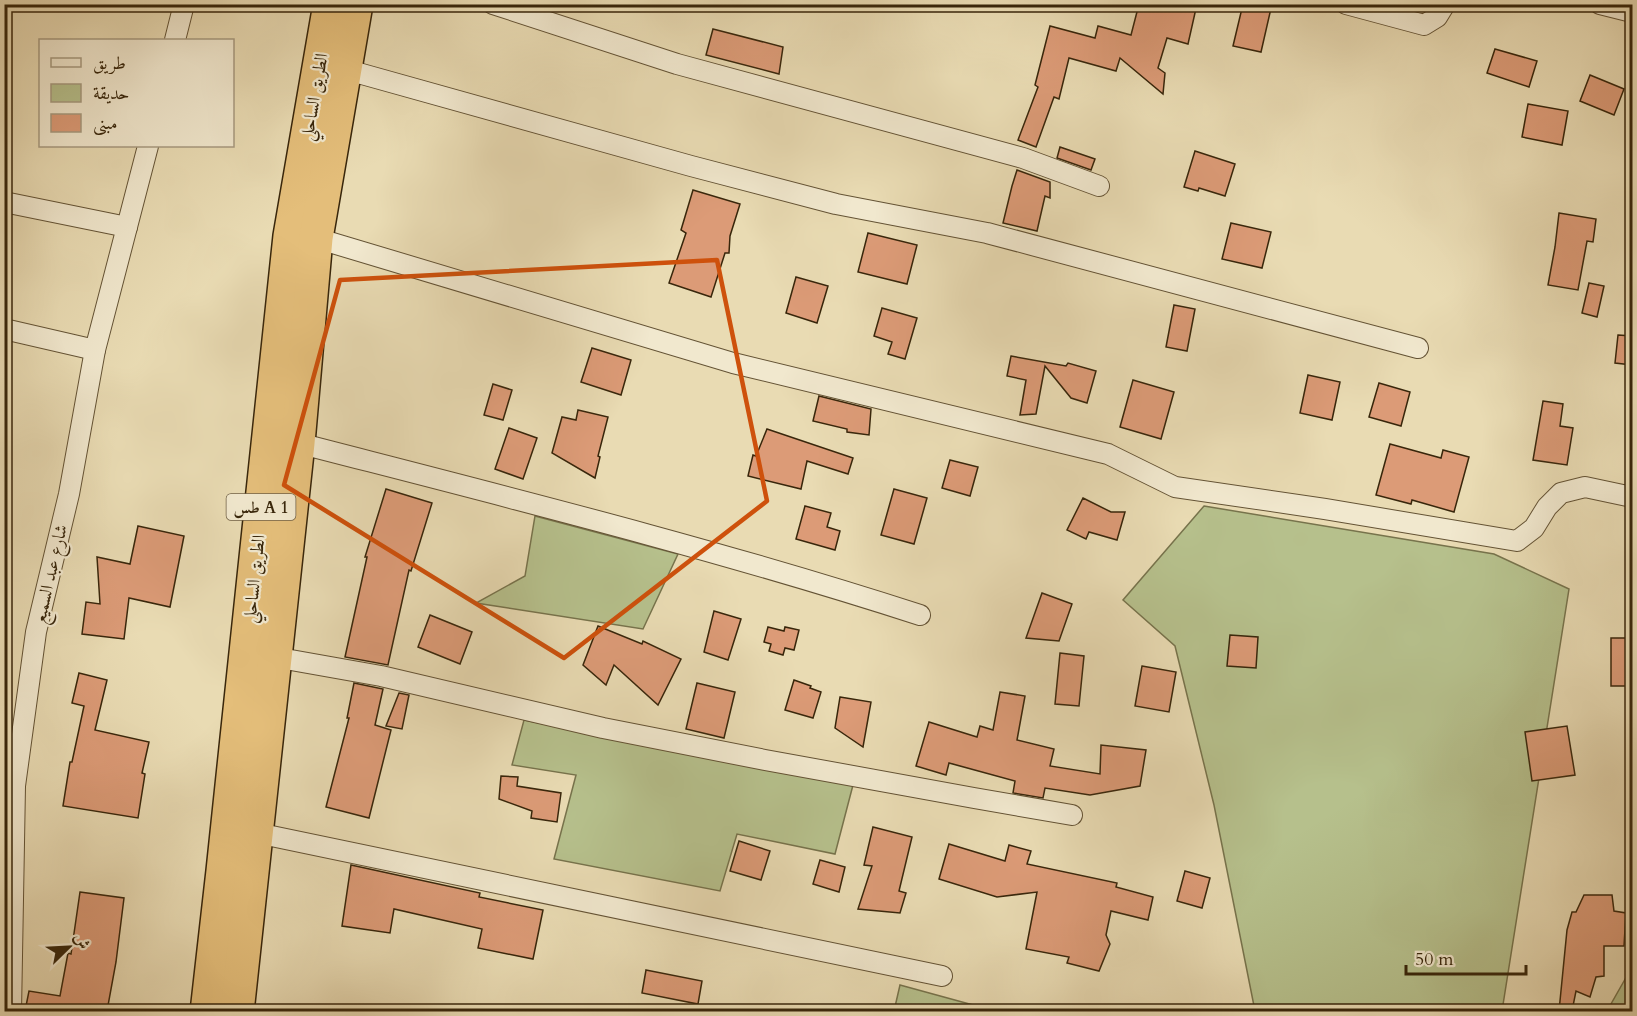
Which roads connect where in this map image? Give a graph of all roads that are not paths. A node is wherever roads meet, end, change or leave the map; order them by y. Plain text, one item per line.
1 (184, 4) edge
2 (330, 4) edge
3 (356, 4) edge
4 (493, 4) edge
5 (1346, 4) edge
6 (1445, 4) edge
7 (1600, 4) edge
8 (1632, 12) edge
9 (175, 39) edge
10 (344, 69) junction
11 (148, 147) edge
12 (1099, 186) dead end
13 (4, 202) edge
14 (127, 227) junction
15 (316, 238) junction
16 (4, 329) edge
17 (1418, 348) dead end
18 (95, 350) junction
19 (298, 443) junction
20 (1632, 497) edge
21 (921, 615) dead end
22 (274, 657) junction
23 (10, 785) edge
24 (1072, 815) dead end
25 (257, 833) junction
26 (8, 945) edge
27 (942, 976) dead end
28 (11, 1011) edge
29 (207, 1011) edge
30 (237, 1011) edge

1 - 9 street
2 - 29 highway, الطريق الساحلي / طس A 1
3 - 10 highway, الطريق الساحلي / طس A 1
4 - 12 street
5 - 6 street
7 - 8 street
10 - 15 highway, الطريق الساحلي / طس A 1
10 - 17 street
11 - 14 street, شارع عبد السميع
13 - 14 street
14 - 18 street, شارع عبد السميع
15 - 19 highway, الطريق الساحلي / طس A 1
15 - 20 street
16 - 18 street
18 - 23 street, شارع عبد السميع
19 - 21 street
19 - 22 highway, الطريق الساحلي / طس A 1
22 - 24 street
22 - 25 highway, الطريق الساحلي / طس A 1
23 - 26 street, شارع عبد السميع
25 - 27 street
25 - 30 highway, الطريق الساحلي / طس A 1
26 - 28 street, شارع عبد السميع

